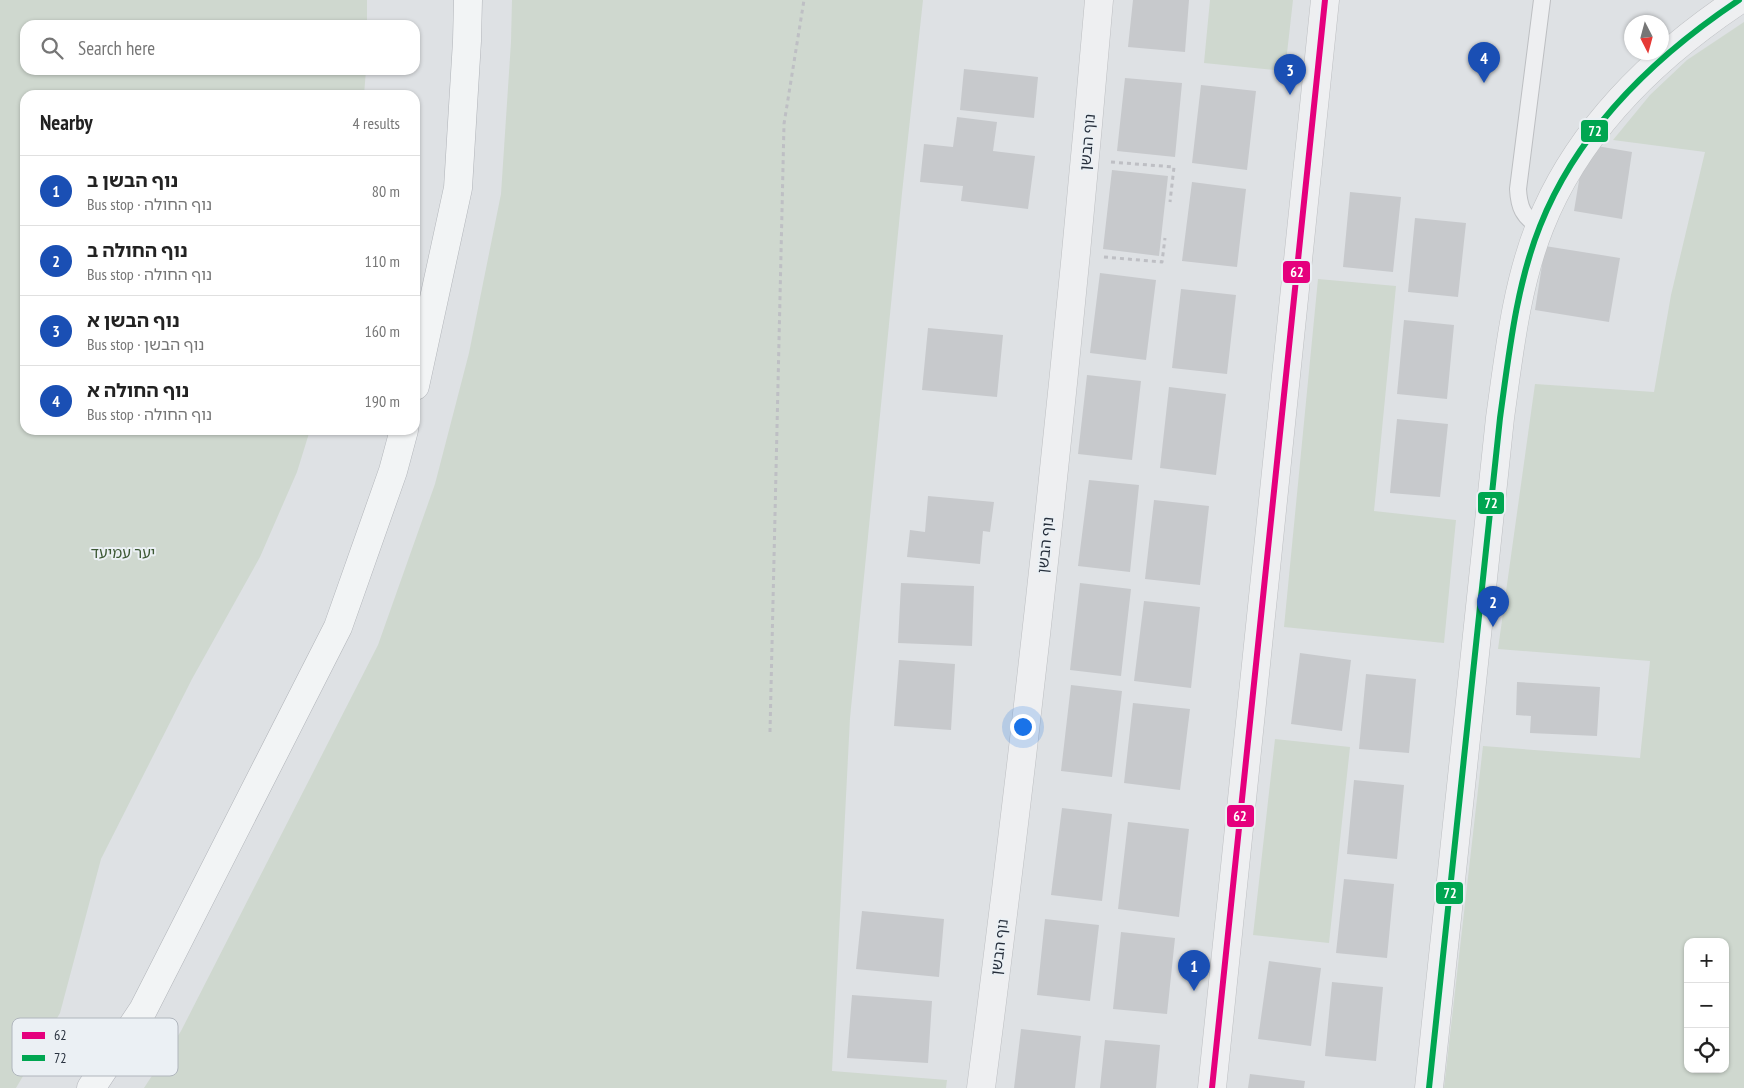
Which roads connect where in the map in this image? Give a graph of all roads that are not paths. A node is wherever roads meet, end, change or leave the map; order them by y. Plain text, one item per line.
1 (468, 0) edge
2 (1099, 0) edge
3 (1325, 0) edge
4 (1542, 0) edge
5 (1739, 0) edge
6 (1539, 227) junction
7 (420, 363) edge
8 (403, 435) edge
9 (138, 1018) edge
10 (99, 1076) edge
11 (91, 1088) edge
12 (981, 1088) edge
13 (1212, 1088) edge
14 (1429, 1088) edge

1 - 7 highway
2 - 12 street, נוף הבשן
3 - 13 street
4 - 6 lane
5 - 6 street
6 - 14 street
8 - 9 highway
10 - 11 highway

